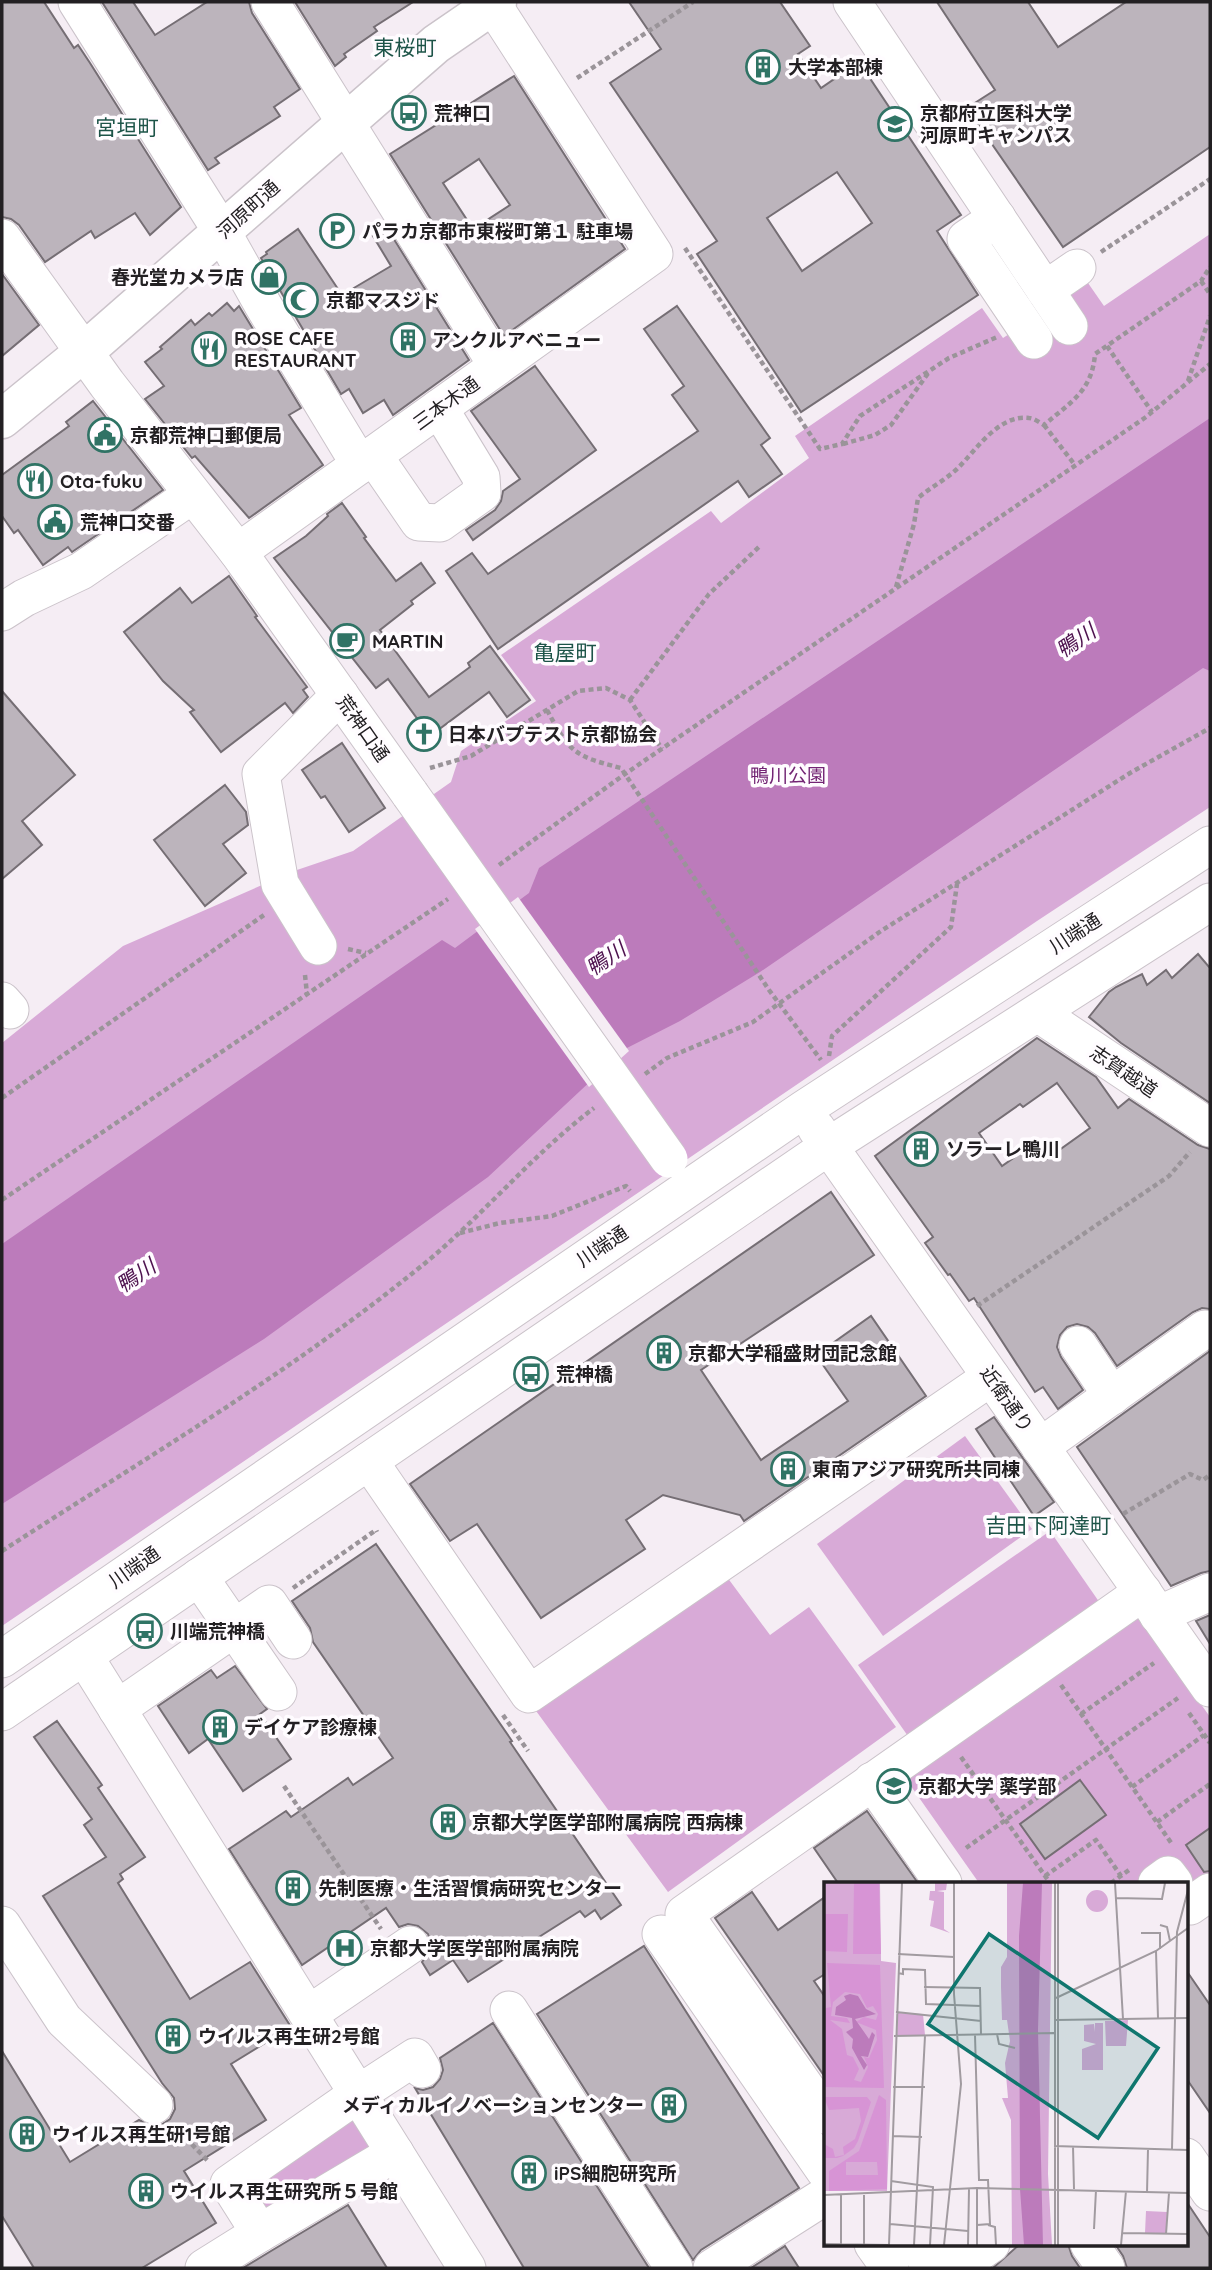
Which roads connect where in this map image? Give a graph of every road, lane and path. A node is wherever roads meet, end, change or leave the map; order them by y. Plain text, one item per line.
1 (77, 2) edge
2 (270, 2) edge
3 (693, 2) edge
4 (852, 2) edge
5 (494, 3) edge
6 (574, 80) dead end
7 (345, 121) junction
8 (1210, 179) edge
9 (997, 218) junction
10 (222, 232) junction
11 (2, 237) edge
12 (666, 246) junction
13 (1210, 267) edge
14 (1077, 268) joint
15 (1201, 281) junction
16 (1045, 290) junction
17 (1210, 294) edge
18 (1210, 316) edge
19 (1069, 326) dead end
20 (1030, 335) joint
21 (1107, 346) junction
22 (84, 352) junction
23 (1210, 364) edge
24 (497, 365) junction
25 (932, 369) junction
26 (1187, 383) junction
27 (439, 408) junction
28 (1152, 412) junction
29 (2, 419) edge
30 (1044, 425) junction
31 (842, 444) junction
32 (366, 460) junction
33 (1075, 466) junction
34 (192, 495) junction
35 (760, 546) dead end
36 (238, 552) junction
37 (896, 589) junction
38 (2, 612) edge
39 (340, 695) junction
40 (630, 700) junction
41 (547, 710) junction
42 (1210, 728) edge
43 (662, 749) junction
44 (625, 775) junction
45 (420, 781) junction
46 (1210, 845) edge
47 (488, 872) dead end
48 (958, 883) junction
49 (455, 895) dead end
50 (287, 899) junction
51 (1210, 902) edge
52 (318, 946) dead end
53 (779, 1003) junction
54 (1038, 1013) junction
55 (635, 1080) dead end
56 (2, 1098) edge
57 (603, 1102) dead end
58 (804, 1109) junction
59 (1202, 1138) edge
60 (829, 1146) junction
61 (679, 1173) junction
62 (635, 1198) dead end
63 (2, 1200) edge
64 (716, 1224) junction
65 (457, 1234) junction
66 (952, 1322) junction
67 (1205, 1329) dead end
68 (1078, 1345) dead end
69 (991, 1377) junction
70 (1112, 1396) junction
71 (1040, 1447) junction
72 (369, 1461) junction
73 (1210, 1475) edge
74 (1098, 1530) junction
75 (384, 1541) dead end
76 (2, 1551) edge
77 (199, 1577) junction
78 (1210, 1592) edge
79 (1151, 1603) junction
80 (269, 1604) junction
81 (234, 1629) junction
82 (293, 1640) dead end
83 (84, 1656) junction
84 (2, 1659) edge
85 (1044, 1661) junction
86 (1160, 1672) dead end
87 (1172, 1689) dead end
88 (278, 1692) dead end
89 (1194, 1693) edge
90 (498, 1707) dead end
91 (117, 1709) junction
92 (2, 1712) edge
93 (1081, 1714) junction
94 (1204, 1735) junction
95 (1210, 1743) edge
96 (954, 1748) dead end
97 (1106, 1749) junction
98 (528, 1751) dead end
99 (872, 1782) junction
100 (1210, 1784) edge
101 (284, 1786) dead end
102 (1132, 1787) junction
103 (1006, 1820) junction
104 (1157, 1822) junction
105 (966, 1848) dead end
106 (1175, 1867) edge
107 (1045, 1876) junction
108 (1121, 1876) dead end
109 (942, 1882) edge
110 (1049, 1882) edge
111 (1158, 1882) edge
112 (1210, 1892) edge
113 (1188, 1903) edge
114 (2, 1925) edge
115 (660, 1934) dead end
116 (404, 1949) joint
117 (509, 2010) dead end
118 (309, 2014) junction
119 (422, 2069) dead end
120 (358, 2094) junction
121 (154, 2105) joint
122 (824, 2114) edge
123 (395, 2153) junction
124 (1188, 2160) edge
125 (824, 2170) edge
126 (229, 2184) junction
127 (1210, 2192) edge
128 (824, 2197) edge
129 (260, 2233) junction
130 (874, 2246) edge
131 (917, 2246) edge
132 (954, 2246) edge
133 (988, 2246) edge
134 (1090, 2246) edge
135 (204, 2268) edge
136 (467, 2268) edge
137 (674, 2268) edge
138 (712, 2268) edge
139 (890, 2268) edge
140 (956, 2268) edge
141 (1106, 2268) edge

1 - 10 street
2 - 7 street
3 - 6 path
4 - 9 street
5 - 7 main road, 河原町通
5 - 12 street
7 - 10 main road, 河原町通
7 - 24 street
8 - 14 path
9 - 16 street
9 - 20 street
10 - 22 main road, 河原町通
10 - 32 street
11 - 22 street, 荒神口通
12 - 24 street, 三本木通
12 - 31 path
13 - 15 path
14 - 16 street
15 - 17 path
15 - 21 path
16 - 19 street
18 - 26 path
20 - 25 path
21 - 28 path
21 - 30 path
22 - 29 main road, 河原町通
22 - 34 street, 荒神口通
23 - 26 path
24 - 27 street, 三本木通
25 - 31 path
25 - 31 path
26 - 28 path
27 - 32 street, 三本木通
27 - 32 street
28 - 33 path
30 - 33 path
30 - 37 path
32 - 36 street, 三本木通
33 - 37 path
34 - 36 street, 荒神口通
34 - 38 street
35 - 40 path
36 - 39 street, 荒神口通
37 - 43 path
39 - 45 street, 荒神口通
39 - 50 street
40 - 41 path
40 - 43 path
41 - 44 path
41 - 45 path
42 - 48 path
43 - 44 path
44 - 47 path
44 - 53 path
45 - 61 street, 荒神口通, bridge
46 - 58 street, 川端通
48 - 53 path
48 - 53 path
49 - 63 path
50 - 52 street
50 - 56 path
51 - 54 street
53 - 55 path
54 - 59 street, 志賀越道
54 - 60 street
57 - 65 path
58 - 60 street, 近衛通り
58 - 61 street, 川端通
59 - 66 path
60 - 64 street
60 - 66 street, 近衛通り
61 - 64 street, 荒神口通
61 - 84 street, 川端通
62 - 65 path
64 - 72 street
65 - 76 path
66 - 69 street, 近衛通り
67 - 70 street
68 - 70 street
69 - 71 street, 近衛通り
69 - 72 street
70 - 71 street
71 - 74 street, 近衛通り
72 - 77 street
73 - 74 path
74 - 79 street, 近衛通り
75 - 80 path
77 - 81 street
77 - 83 street
78 - 79 street
79 - 85 street
79 - 89 street, 近衛通り
80 - 81 street
80 - 82 street
81 - 88 street
81 - 91 street
83 - 91 street
83 - 92 street
85 - 93 path
85 - 99 street
86 - 93 path
87 - 89 path
89 - 94 path
89 - 97 path
90 - 98 path
91 - 118 street
93 - 97 path
94 - 95 path
94 - 102 path
96 - 103 path
97 - 102 path
97 - 103 path
99 - 109 street
99 - 122 street
100 - 104 path
101 - 116 path
102 - 104 path
103 - 105 path
103 - 107 path
104 - 106 path
106 - 111 street
107 - 108 path
107 - 110 path
112 - 113 street
114 - 121 street
115 - 125 street
116 - 118 street
117 - 137 street
118 - 120 street
119 - 120 street
120 - 123 street
120 - 126 street
121 - 126 path
123 - 129 street
123 - 136 street
124 - 127 street
126 - 129 street
128 - 138 street
129 - 135 street
130 - 139 street
131 - 132 street
133 - 140 street
134 - 141 street

